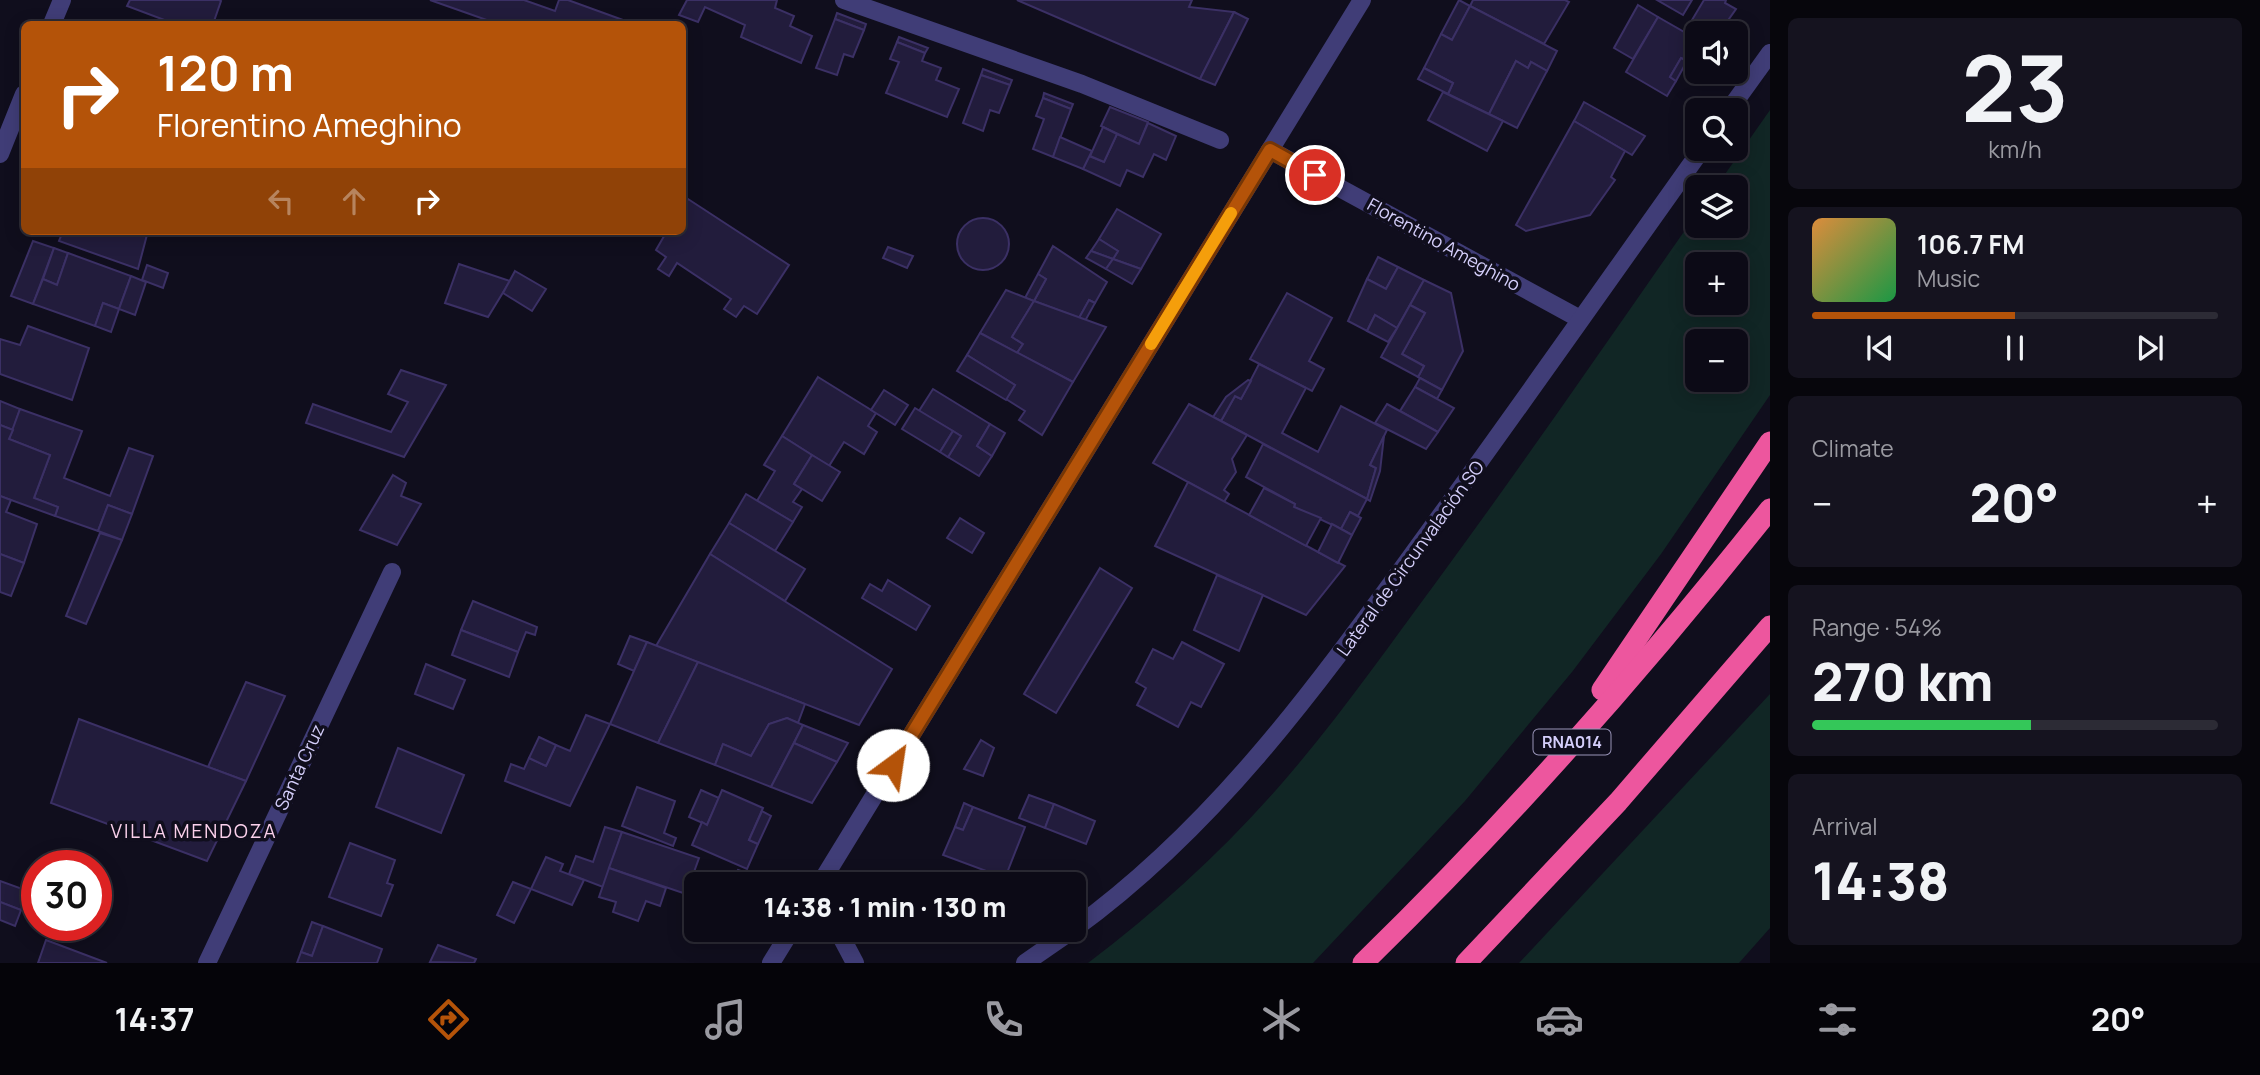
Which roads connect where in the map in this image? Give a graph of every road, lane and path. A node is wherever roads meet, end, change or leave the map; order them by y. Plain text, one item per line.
1 (62, 0) edge
2 (844, 0) edge
3 (1362, 0) edge
4 (53, 21) edge
5 (1770, 53) edge
6 (1738, 98) edge
7 (21, 102) edge
8 (1220, 140) dead end
9 (1270, 150) junction
10 (0, 154) edge
11 (1693, 161) edge
12 (1580, 319) junction
13 (1770, 442) edge
14 (1770, 509) edge
15 (392, 572) dead end
16 (1770, 626) edge
17 (1546, 772) junction
18 (835, 859) junction
19 (827, 872) edge
20 (833, 872) edge
21 (1086, 919) edge
22 (784, 942) edge
23 (844, 942) edge
24 (1055, 942) edge
25 (207, 963) edge
26 (771, 963) edge
27 (855, 963) edge
28 (1025, 963) edge
29 (1363, 963) edge
30 (1466, 963) edge

1 - 4 street
2 - 8 street
3 - 9 street
5 - 6 street
7 - 10 street
9 - 12 street, Florentino Ameghino
9 - 18 street
11 - 12 street, Lateral de Circunvalación SO
12 - 21 street, Lateral de Circunvalación SO
13 - 17 highway
14 - 17 highway, RNA014
15 - 25 street, Santa Cruz
16 - 30 highway
17 - 29 highway, RNA014
18 - 19 street
18 - 20 street
22 - 26 street
23 - 27 street
24 - 28 street, Lateral de Circunvalación SO

